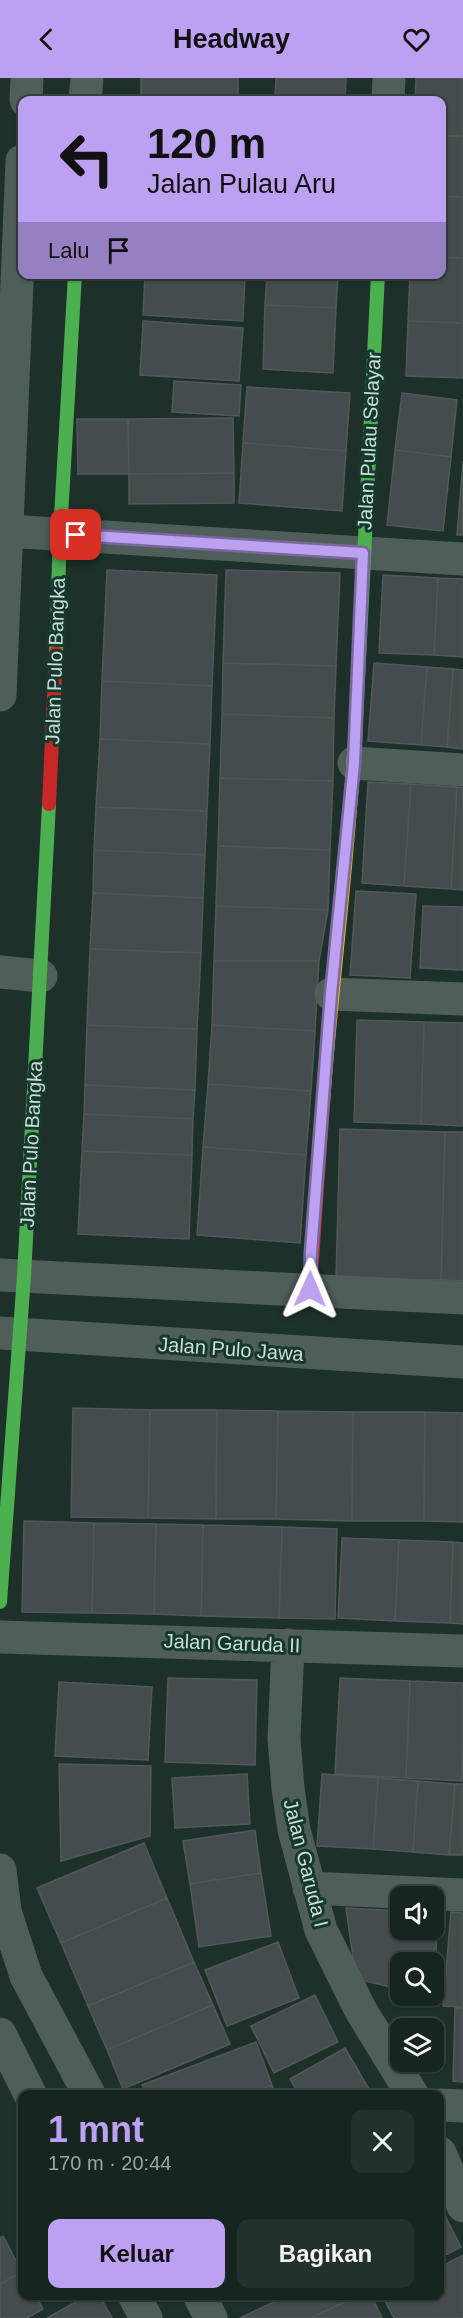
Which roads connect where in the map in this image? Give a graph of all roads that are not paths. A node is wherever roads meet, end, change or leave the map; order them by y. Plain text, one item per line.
1 (27, 78) edge
2 (87, 78) edge
3 (389, 78) edge
4 (26, 96) edge
5 (85, 96) edge
6 (388, 96) edge
7 (18, 260) edge
8 (75, 279) edge
9 (378, 279) edge
10 (7, 531) junction
11 (60, 534) junction
12 (363, 553) junction
13 (463, 559) edge
14 (0, 695) edge
15 (354, 763) junction
16 (463, 770) edge
17 (0, 972) edge
18 (40, 976) junction
19 (331, 994) junction
20 (463, 999) edge
21 (12, 1276) edge
22 (310, 1289) junction
23 (463, 1298) edge
24 (10, 1334) edge
25 (463, 1362) edge
26 (0, 1602) edge
27 (0, 1636) edge
28 (288, 1645) junction
29 (463, 1651) edge
30 (0, 1870) edge
31 (309, 1888) junction
32 (463, 1896) edge
33 (3, 1911) edge
34 (0, 2034) edge
35 (28, 2090) edge
36 (87, 2090) edge
37 (410, 2090) edge
38 (444, 2105) edge
39 (463, 2106) edge
40 (444, 2162) edge
41 (463, 2206) edge
42 (137, 2300) edge
43 (202, 2300) edge
44 (146, 2318) edge
45 (211, 2318) edge

1 - 4 street
2 - 5 street
3 - 6 street
7 - 10 street
8 - 11 street, Jalan Pulo Bangka
9 - 12 street, Jalan Pulau Selayar
10 - 11 street
10 - 14 street
11 - 12 street
11 - 18 street, Jalan Pulo Bangka
12 - 13 street
12 - 15 street, Jalan Pulau Selayar
15 - 16 street
15 - 19 street, Jalan Pulau Selayar
17 - 18 street
18 - 21 street, Jalan Pulo Bangka
19 - 20 street
19 - 22 street, Jalan Pulau Selayar
21 - 22 street
21 - 24 street, Jalan Pulo Bangka
22 - 23 street
24 - 25 street, Jalan Pulo Jawa
24 - 26 street, Jalan Pulo Bangka
27 - 28 street, Jalan Garuda II
28 - 29 street, Jalan Garuda II
28 - 31 street, Jalan Garuda I
30 - 33 street
31 - 32 street
31 - 37 street, Jalan Garuda I
33 - 36 street
34 - 35 street
38 - 39 street
40 - 41 street
42 - 44 street
43 - 45 street

